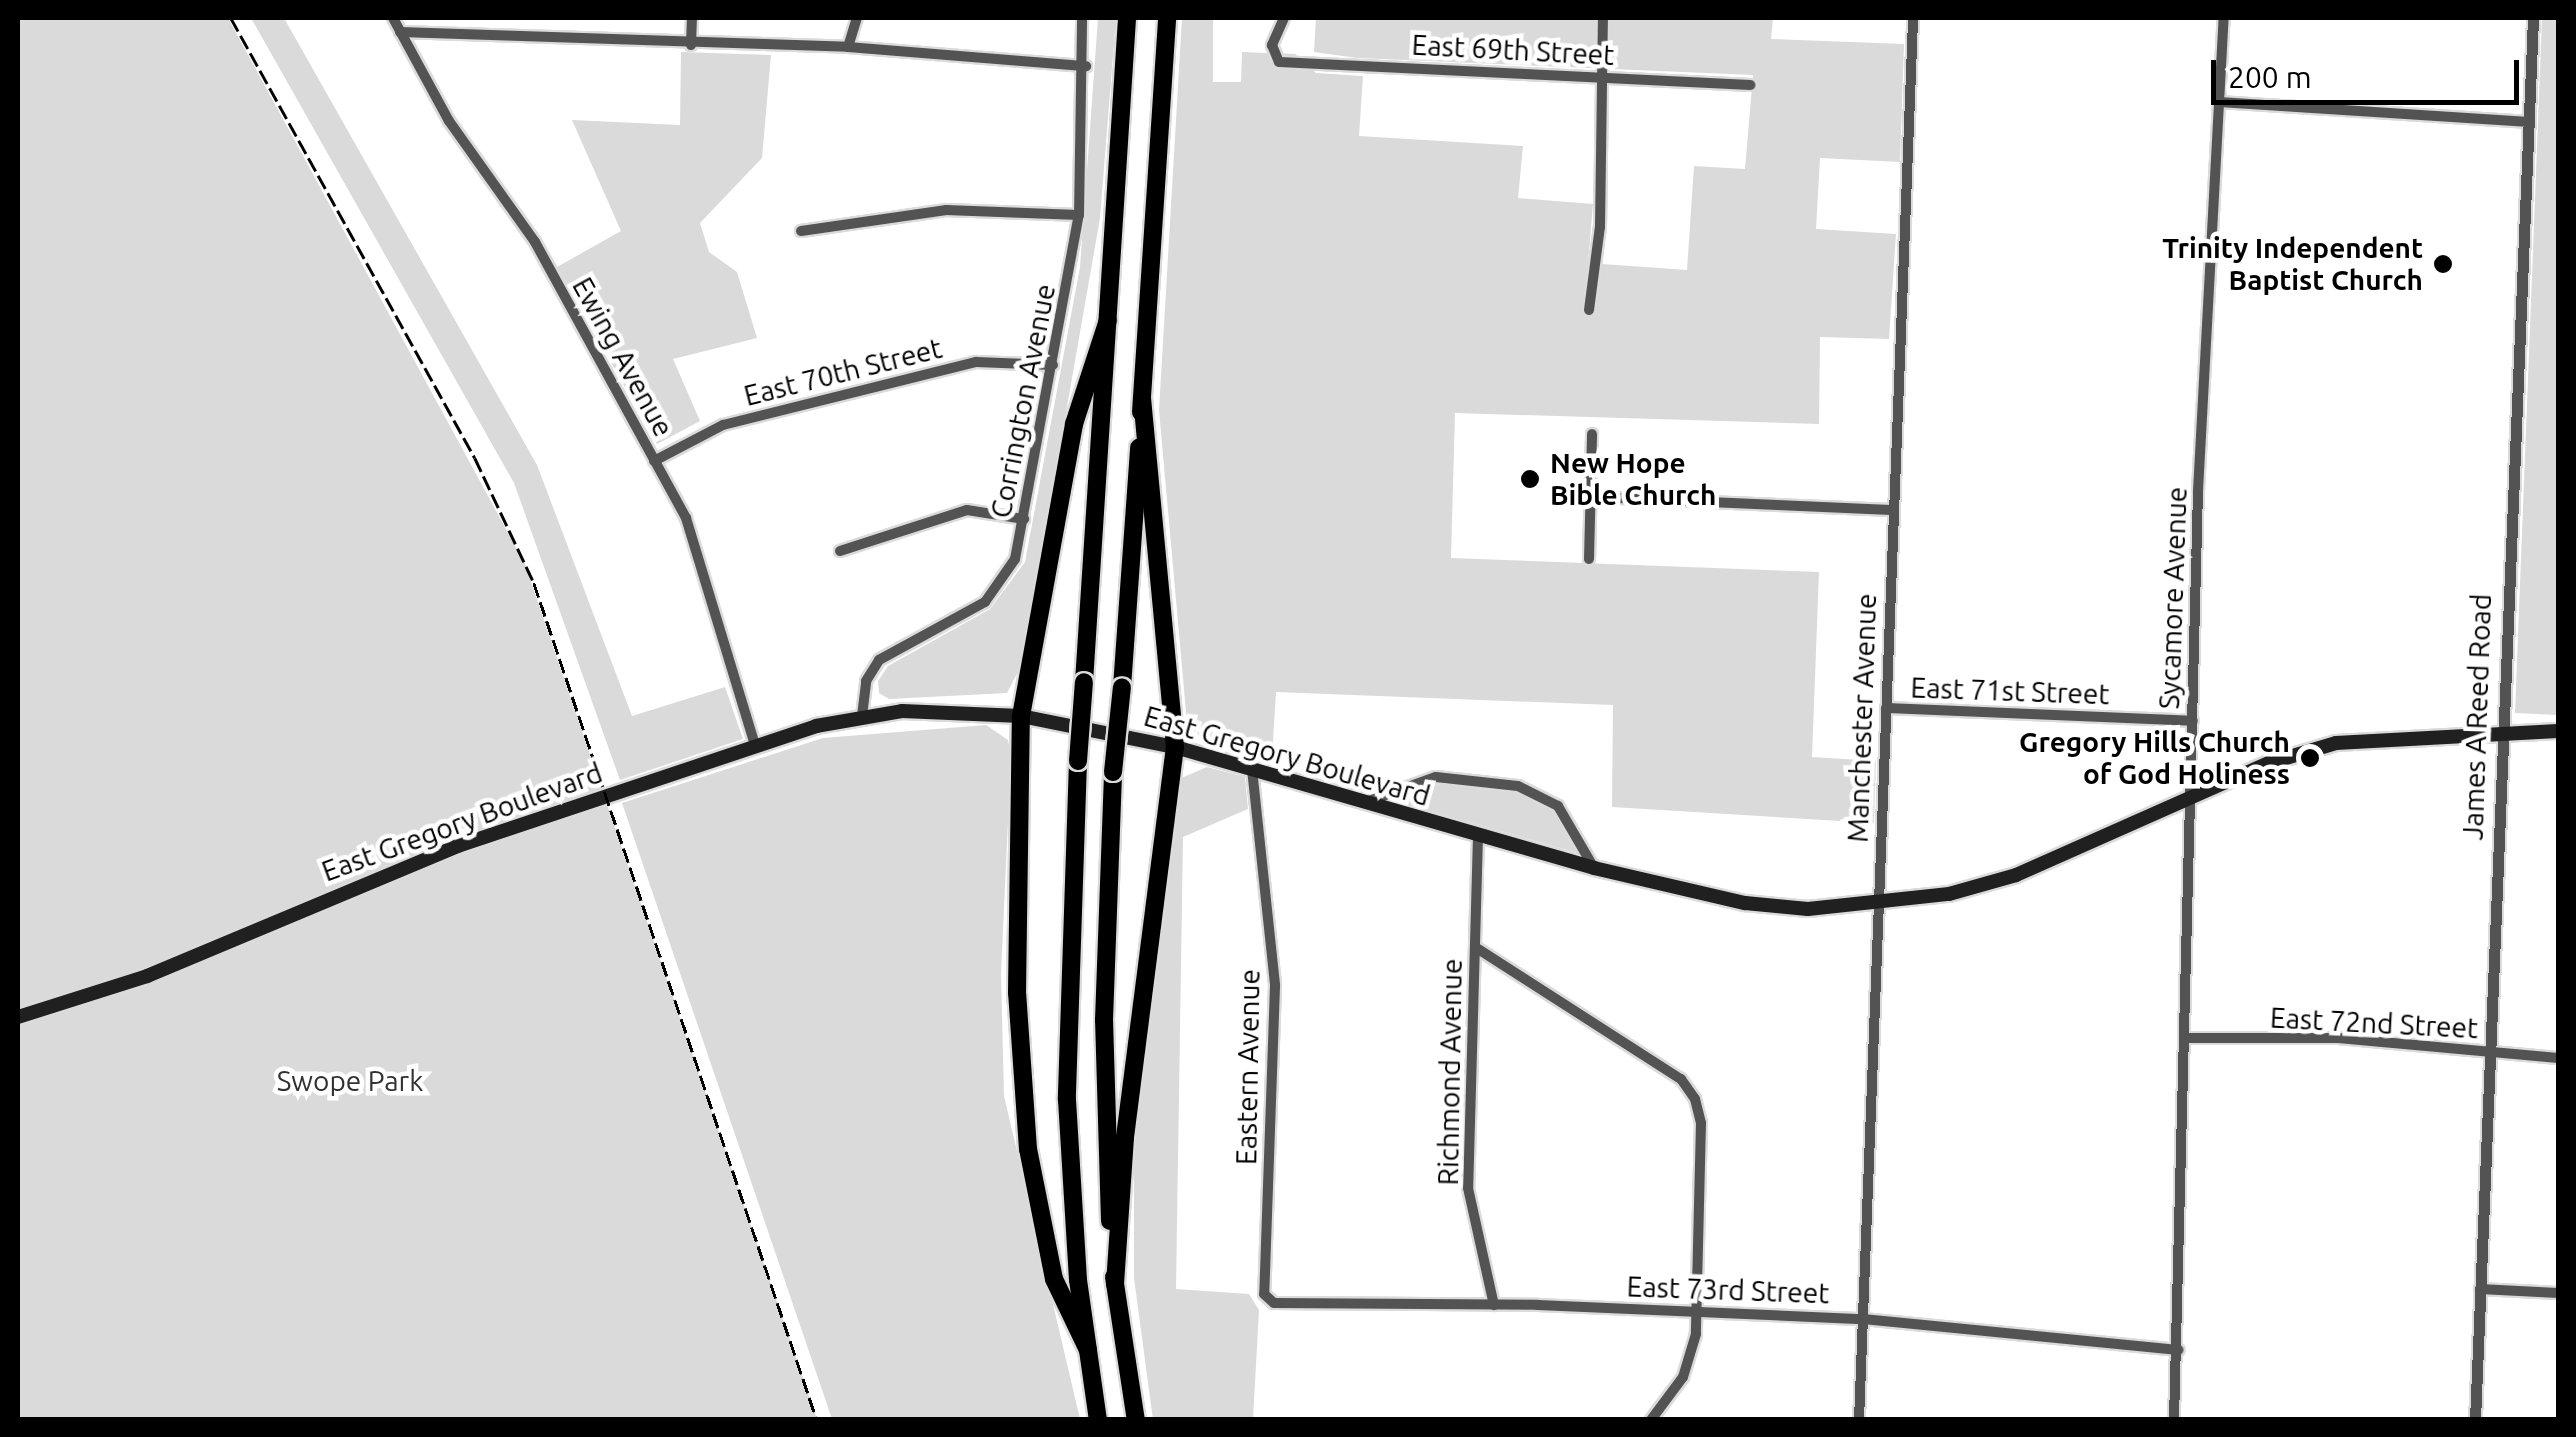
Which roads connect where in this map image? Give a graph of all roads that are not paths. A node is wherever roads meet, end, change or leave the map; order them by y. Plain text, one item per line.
1 (393, 18) edge
2 (692, 18) edge
3 (857, 18) edge
4 (1082, 18) edge
5 (1128, 18) edge
6 (1167, 18) edge
7 (1284, 18) edge
8 (1602, 18) edge
9 (1913, 18) edge
10 (2224, 18) edge
11 (2532, 18) edge
12 (400, 32) junction
13 (692, 45) junction
14 (848, 47) junction
15 (1086, 66) junction
16 (1600, 78) junction
17 (1750, 86) dead end
18 (2220, 102) junction
19 (2528, 122) junction
20 (1079, 215) junction
21 (801, 231) dead end
22 (1590, 310) dead end
23 (1108, 320) junction
24 (1053, 365) junction
25 (1142, 400) junction
26 (1592, 434) dead end
27 (654, 460) junction
28 (1572, 496) dead end
29 (1591, 496) junction
30 (1892, 510) junction
31 (1024, 519) junction
32 (840, 551) dead end
33 (1589, 559) dead end
34 (1886, 708) junction
35 (862, 716) junction
36 (1021, 716) junction
37 (2192, 721) junction
38 (2501, 730) junction
39 (2558, 731) edge
40 (755, 746) junction
41 (1174, 747) junction
42 (1252, 770) junction
43 (2191, 797) junction
44 (1366, 802) junction
45 (1478, 836) junction
46 (1594, 868) junction
47 (1876, 906) junction
48 (1474, 947) junction
49 (18, 1017) edge
50 (2188, 1038) junction
51 (2488, 1052) junction
52 (2558, 1058) edge
53 (1115, 1284) junction
54 (2480, 1289) junction
55 (2558, 1293) edge
56 (1274, 1303) joint
57 (1494, 1305) junction
58 (1697, 1312) junction
59 (1863, 1318) junction
60 (1088, 1350) junction
61 (2178, 1350) junction
62 (1098, 1420) edge
63 (1136, 1420) edge
64 (1651, 1420) edge
65 (1859, 1420) edge
66 (2174, 1420) edge
67 (2475, 1420) edge

1 - 12 street, Ewing Avenue
2 - 13 street
3 - 14 street
4 - 15 street, Corrington Avenue
5 - 23 highway
6 - 25 highway
7 - 16 street, East 69th Street
8 - 16 street
9 - 30 street, Manchester Avenue
10 - 18 street, Sycamore Avenue
11 - 19 street, James A Reed Road
12 - 13 street
12 - 27 street, Ewing Avenue
13 - 14 street
14 - 15 street
15 - 20 street, Corrington Avenue
16 - 17 street, East 69th Street
16 - 22 street
18 - 19 street
18 - 37 street, Sycamore Avenue
19 - 38 street, James A Reed Road
20 - 21 street
20 - 24 street, Corrington Avenue
23 - 36 highway
23 - 60 highway, bridge
24 - 27 street, East 70th Street
24 - 31 street, Corrington Avenue
25 - 41 highway
25 - 53 highway, bridge
26 - 29 street
27 - 40 street, Ewing Avenue
28 - 29 street
29 - 30 street
29 - 33 street
30 - 34 street, Manchester Avenue
31 - 32 street
31 - 35 street, Corrington Avenue
34 - 37 street, East 71st Street
34 - 47 street, Manchester Avenue
35 - 36 main road, East Gregory Boulevard
35 - 40 main road, East Gregory Boulevard
36 - 41 main road, East Gregory Boulevard
36 - 60 highway
37 - 43 street, Sycamore Avenue
38 - 39 main road, East Gregory Boulevard
38 - 43 main road, East Gregory Boulevard
38 - 51 street, James A Reed Road
40 - 49 main road, East Gregory Boulevard
41 - 42 main road, East Gregory Boulevard
41 - 53 highway
42 - 44 main road, East Gregory Boulevard
42 - 56 street, Eastern Avenue
43 - 47 main road, East Gregory Boulevard
43 - 50 street, Sycamore Avenue
44 - 45 main road, East Gregory Boulevard
44 - 46 street
45 - 46 main road, East Gregory Boulevard
45 - 48 street, Richmond Avenue
46 - 47 main road, East Gregory Boulevard
47 - 59 street, Manchester Avenue
48 - 57 street, Richmond Avenue
48 - 58 street
50 - 51 street, East 72nd Street
50 - 61 street, Sycamore Avenue
51 - 52 street, East 72nd Street
51 - 54 street, James A Reed Road
53 - 63 highway
54 - 55 street
54 - 67 street, James A Reed Road
56 - 57 street, East 73rd Street
57 - 58 street, East 73rd Street
58 - 59 street, East 73rd Street
58 - 64 street
59 - 61 street, East 73rd Street
59 - 65 street, Manchester Avenue
60 - 62 highway
61 - 66 street, Sycamore Avenue

